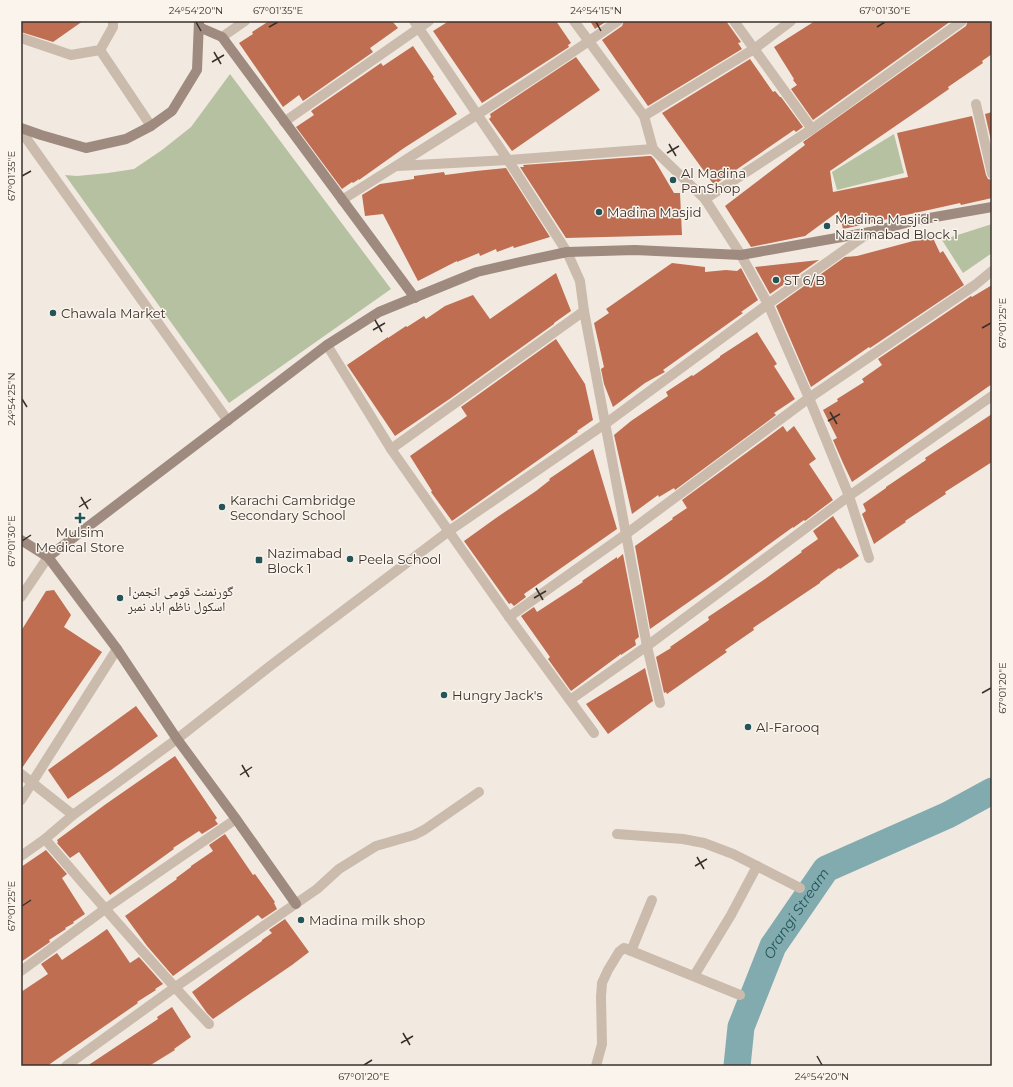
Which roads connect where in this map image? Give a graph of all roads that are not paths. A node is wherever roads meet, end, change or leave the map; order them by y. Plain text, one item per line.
1 (113, 21) edge
2 (245, 21) edge
3 (429, 21) edge
4 (574, 21) edge
5 (618, 21) edge
6 (734, 21) edge
7 (792, 21) edge
8 (962, 21) edge
9 (199, 24) edge
10 (417, 24) edge
11 (222, 37) junction
12 (21, 38) edge
13 (589, 41) junction
14 (754, 49) junction
15 (100, 50) junction
16 (976, 104) dead end
17 (477, 115) junction
18 (644, 116) junction
19 (284, 122) junction
20 (151, 126) junction
21 (21, 128) edge
22 (812, 129) junction
23 (21, 131) edge
24 (653, 149) junction
25 (508, 160) junction
26 (396, 166) junction
27 (992, 174) edge
28 (705, 199) junction
29 (342, 200) junction
30 (992, 207) edge
31 (870, 232) junction
32 (567, 252) junction
33 (740, 255) junction
34 (992, 271) edge
35 (415, 298) junction
36 (768, 304) junction
37 (584, 311) junction
38 (327, 345) junction
39 (992, 396) edge
40 (809, 398) junction
41 (228, 421) junction
42 (605, 424) junction
43 (391, 449) junction
44 (849, 496) junction
45 (448, 531) junction
46 (626, 534) junction
47 (21, 540) edge
48 (48, 557) junction
49 (869, 558) dead end
50 (21, 597) edge
51 (509, 617) junction
52 (647, 646) junction
53 (117, 649) junction
54 (570, 700) junction
55 (660, 703) dead end
56 (594, 733) dead end
57 (177, 739) junction
58 (21, 774) edge
59 (32, 782) junction
60 (479, 792) dead end
61 (21, 800) edge
62 (72, 815) junction
63 (236, 819) junction
64 (618, 834) dead end
65 (45, 838) junction
66 (21, 856) edge
67 (757, 866) junction
68 (800, 888) dead end
69 (652, 900) dead end
70 (296, 904) junction
71 (105, 909) junction
72 (631, 951) junction
73 (21, 971) edge
74 (694, 976) junction
75 (174, 988) junction
76 (740, 995) dead end
77 (209, 1024) dead end
78 (66, 1066) edge
79 (596, 1066) edge

1 - 15 street
2 - 11 street
3 - 10 street
4 - 13 street
5 - 13 street
6 - 14 street
7 - 14 street
8 - 22 street
9 - 11 street
9 - 20 street
10 - 17 street
10 - 19 street
11 - 19 street
12 - 15 street
13 - 17 street
13 - 18 street
14 - 18 street
14 - 22 street
15 - 20 street
16 - 27 street
17 - 25 street
17 - 26 street
18 - 24 street
19 - 29 street
20 - 21 street
22 - 28 street
23 - 41 street
24 - 25 street
24 - 28 street
25 - 26 street
25 - 32 street
26 - 29 street
28 - 33 street
29 - 35 street
30 - 31 street
31 - 33 street
31 - 36 street
32 - 33 street
32 - 35 street
32 - 37 street
33 - 36 street
34 - 40 street
35 - 38 street
36 - 40 street
36 - 42 street
37 - 42 street
37 - 43 street
38 - 41 street
38 - 43 street
39 - 44 street
40 - 44 street
40 - 46 street
41 - 48 street
42 - 45 street
42 - 46 street
43 - 45 street
44 - 49 street
44 - 52 street
45 - 51 street
45 - 57 street
46 - 51 street
46 - 52 street
47 - 48 street
48 - 50 street
48 - 53 street
51 - 54 street
52 - 54 street
52 - 55 street
53 - 57 street
53 - 59 street
54 - 56 street
57 - 62 street
57 - 63 street
58 - 59 street
59 - 61 street
59 - 62 street
60 - 70 street
62 - 65 street
63 - 70 street
63 - 71 street
64 - 67 street
65 - 66 street
65 - 71 street
67 - 68 street
67 - 74 street
69 - 72 street
70 - 75 street
71 - 73 street
71 - 75 street
72 - 74 street
72 - 79 street
74 - 76 street
75 - 77 street
75 - 78 street

